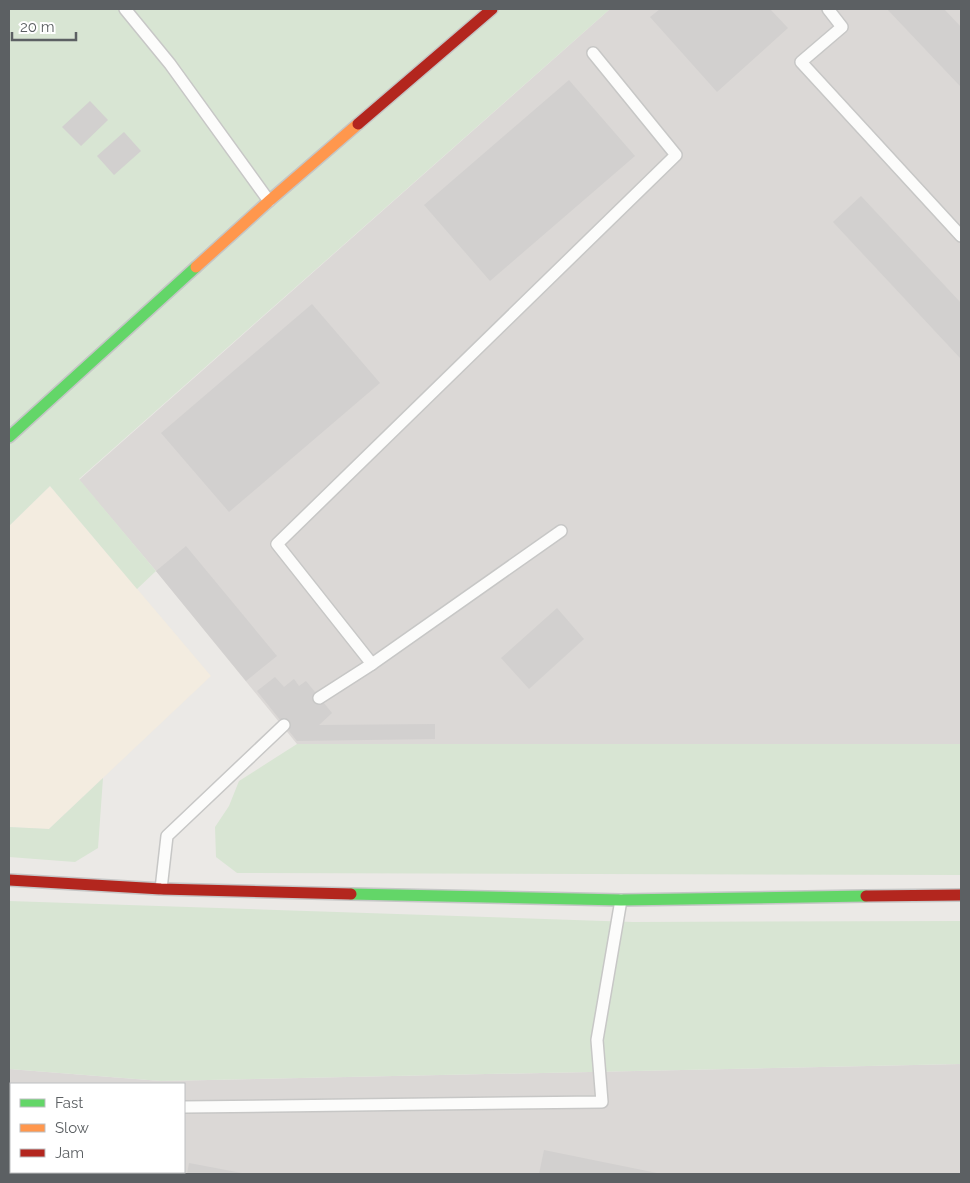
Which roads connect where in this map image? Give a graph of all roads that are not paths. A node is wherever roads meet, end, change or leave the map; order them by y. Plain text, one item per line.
1 (124, 9) edge
2 (492, 9) edge
3 (828, 9) edge
4 (593, 53) dead end
5 (270, 201) junction
6 (961, 236) edge
7 (9, 437) edge
8 (561, 531) dead end
9 (372, 664) junction
10 (319, 698) dead end
11 (284, 725) dead end
12 (9, 880) edge
13 (161, 889) junction
14 (961, 895) edge
15 (621, 900) junction
16 (185, 1107) edge

1 - 5 lane
2 - 5 main road
3 - 6 lane
4 - 9 lane
5 - 7 main road
8 - 9 lane
9 - 10 lane
11 - 13 lane
12 - 13 main road
13 - 15 main road
14 - 15 main road
15 - 16 lane

